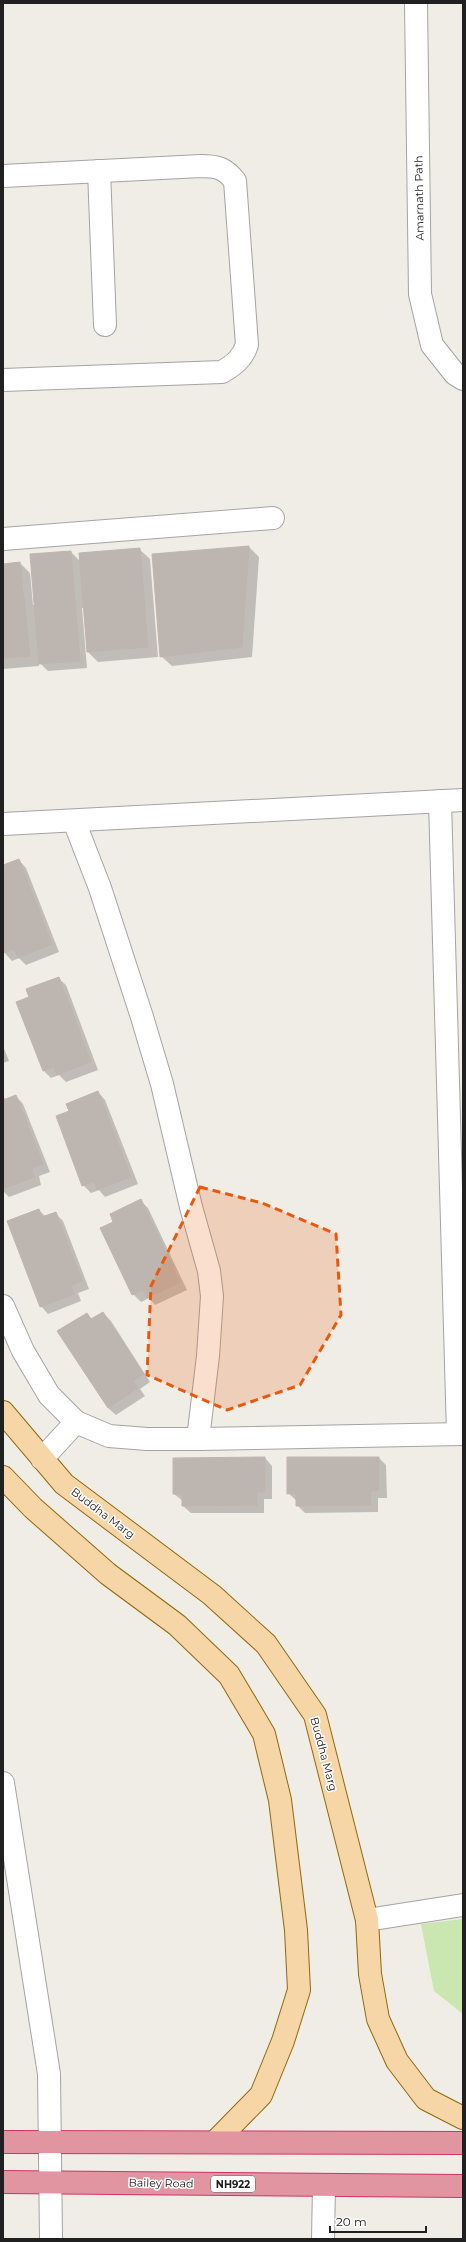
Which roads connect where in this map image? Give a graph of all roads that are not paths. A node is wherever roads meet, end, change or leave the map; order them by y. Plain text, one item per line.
1 (416, 3) edge
2 (99, 171) junction
3 (3, 176) edge
4 (105, 325) dead end
5 (463, 379) edge
6 (3, 380) edge
7 (273, 518) dead end
8 (3, 539) edge
9 (463, 800) edge
10 (440, 801) junction
11 (74, 820) junction
12 (3, 824) edge
13 (3, 1306) edge
14 (3, 1412) edge
15 (76, 1422) junction
16 (460, 1434) edge
17 (198, 1440) junction
18 (42, 1459) junction
19 (3, 1477) edge
20 (3, 1783) edge
21 (463, 1906) edge
22 (367, 1920) junction
23 (463, 2118) edge
24 (3, 2142) edge
25 (51, 2142) junction
26 (215, 2142) junction
27 (463, 2142) edge
28 (51, 2181) junction
29 (3, 2182) edge
30 (324, 2186) junction
31 (463, 2186) edge
32 (51, 2239) edge
33 (323, 2239) edge

1 - 5 street, Amarnath Path
2 - 3 street
2 - 4 street
2 - 6 street
7 - 8 street
9 - 10 street
10 - 11 street
10 - 16 street
11 - 12 street
11 - 17 street
13 - 15 street
14 - 18 main road, Buddha Marg
15 - 17 street
15 - 18 street
16 - 17 street
18 - 22 main road, Buddha Marg
19 - 26 main road
20 - 25 street
21 - 22 street
22 - 23 main road, Buddha Marg
24 - 25 highway
25 - 26 highway
25 - 28 street
26 - 27 highway
28 - 29 highway, Bailey Road / NH922
28 - 30 highway, Bailey Road / NH922
28 - 32 street
30 - 31 highway, Bailey Road / NH922
30 - 33 street

